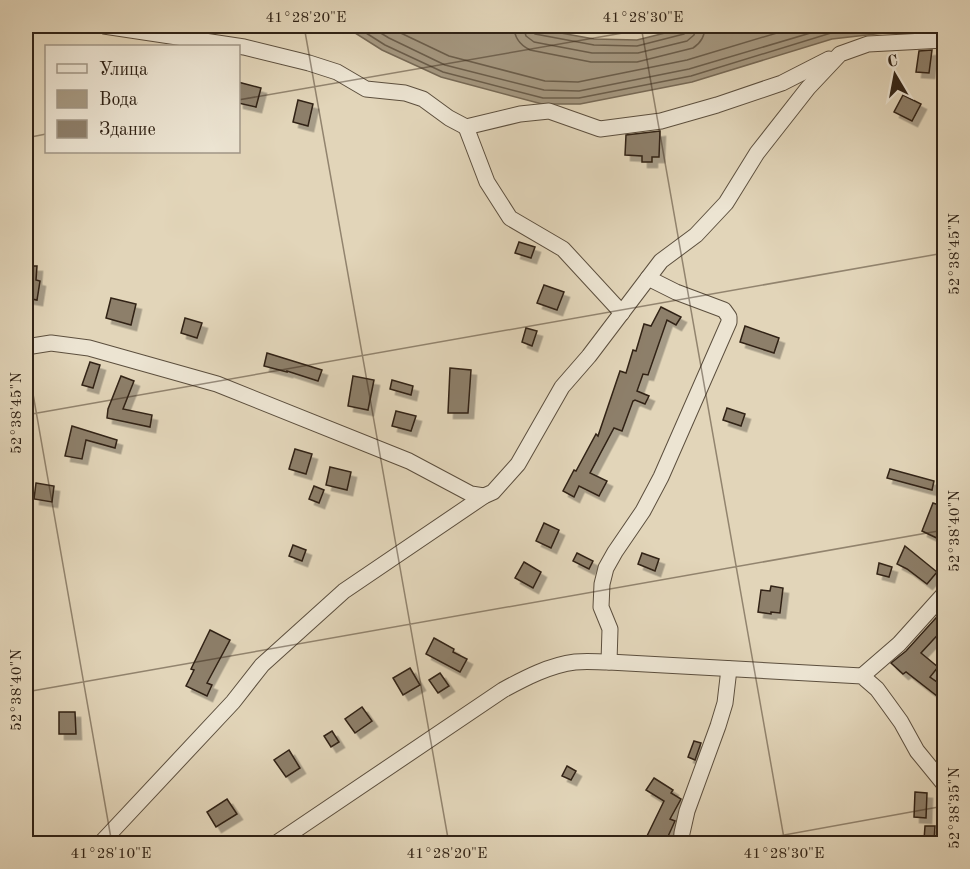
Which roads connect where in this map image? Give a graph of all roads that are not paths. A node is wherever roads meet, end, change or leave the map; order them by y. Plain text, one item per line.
1 (104, 26) edge
2 (945, 40) edge
3 (231, 45) edge
4 (240, 46) edge
5 (840, 54) junction
6 (466, 127) junction
7 (648, 278) junction
8 (622, 313) junction
9 (26, 347) edge
10 (484, 496) junction
11 (945, 594) edge
12 (609, 662) junction
13 (729, 669) junction
14 (862, 676) junction
15 (945, 784) edge
16 (100, 843) edge
17 (275, 843) edge
18 (681, 843) edge

1 - 3 street
2 - 5 street
4 - 6 street
5 - 6 street
5 - 7 street
6 - 8 street
7 - 8 street
7 - 12 street
8 - 10 street
9 - 10 street
10 - 16 street
11 - 14 street
12 - 13 street
12 - 17 street
13 - 14 street
13 - 18 street
14 - 15 street

